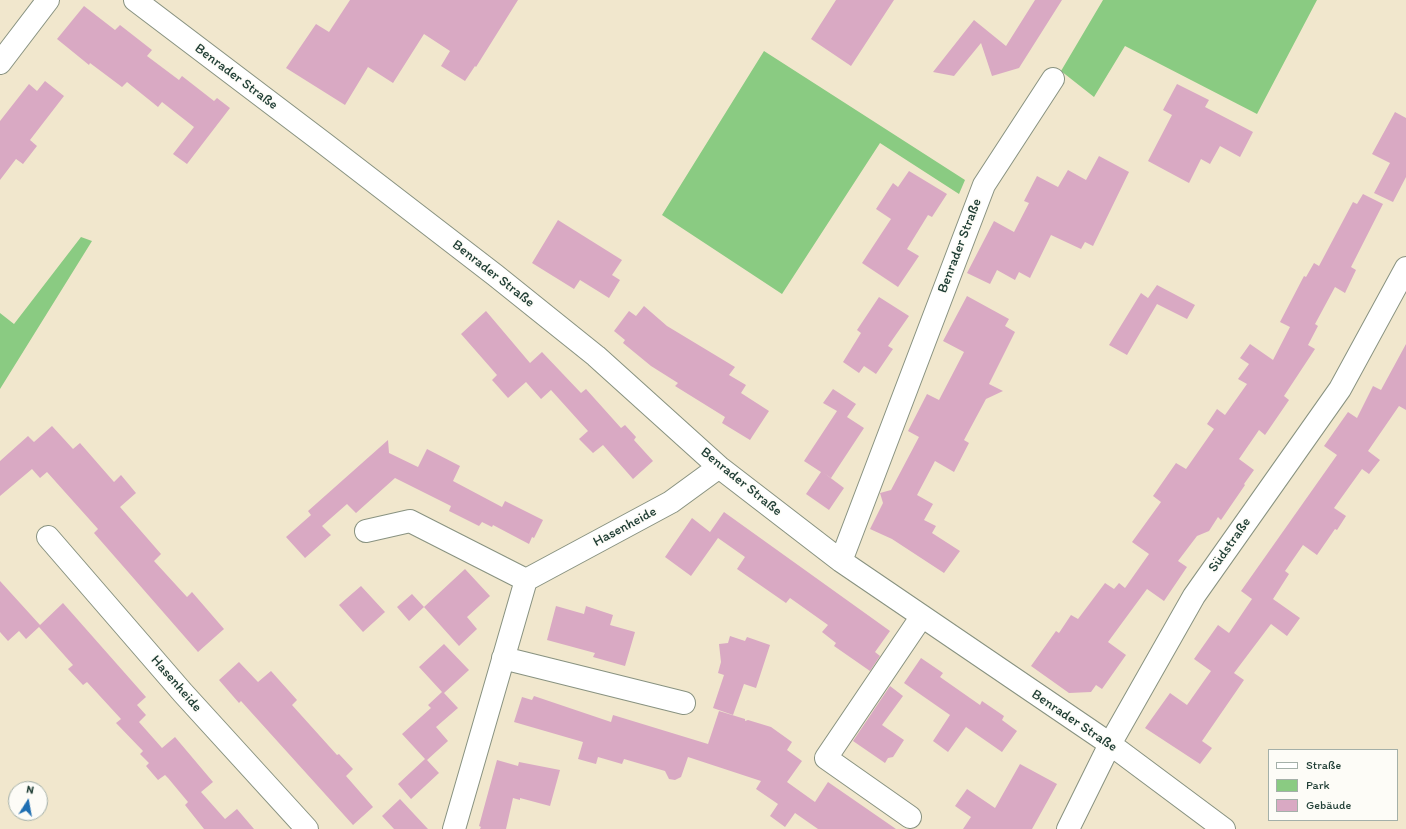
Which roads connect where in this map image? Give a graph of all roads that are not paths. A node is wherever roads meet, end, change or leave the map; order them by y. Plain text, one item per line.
1 (48, 0) edge
2 (135, 0) edge
3 (0, 63) edge
4 (1053, 80) dead end
5 (1406, 268) edge
6 (719, 467) junction
7 (366, 531) dead end
8 (48, 537) dead end
9 (841, 560) junction
10 (526, 580) junction
11 (922, 616) junction
12 (503, 658) junction
13 (684, 703) dead end
14 (1110, 744) junction
15 (910, 817) dead end
16 (308, 829) edge
17 (454, 829) edge
18 (1068, 829) edge
19 (1224, 829) edge

1 - 3 street
2 - 6 street, Benrader Straße
4 - 9 street, Benrader Straße
5 - 14 street, Südstraße
6 - 9 street, Benrader Straße
6 - 10 street, Hasenheide
7 - 10 street
8 - 16 street, Hasenheide
9 - 11 street, Benrader Straße
10 - 12 street
11 - 14 street, Benrader Straße
11 - 15 street
12 - 13 street
12 - 17 street
14 - 18 street, Südstraße
14 - 19 street, Benrader Straße

